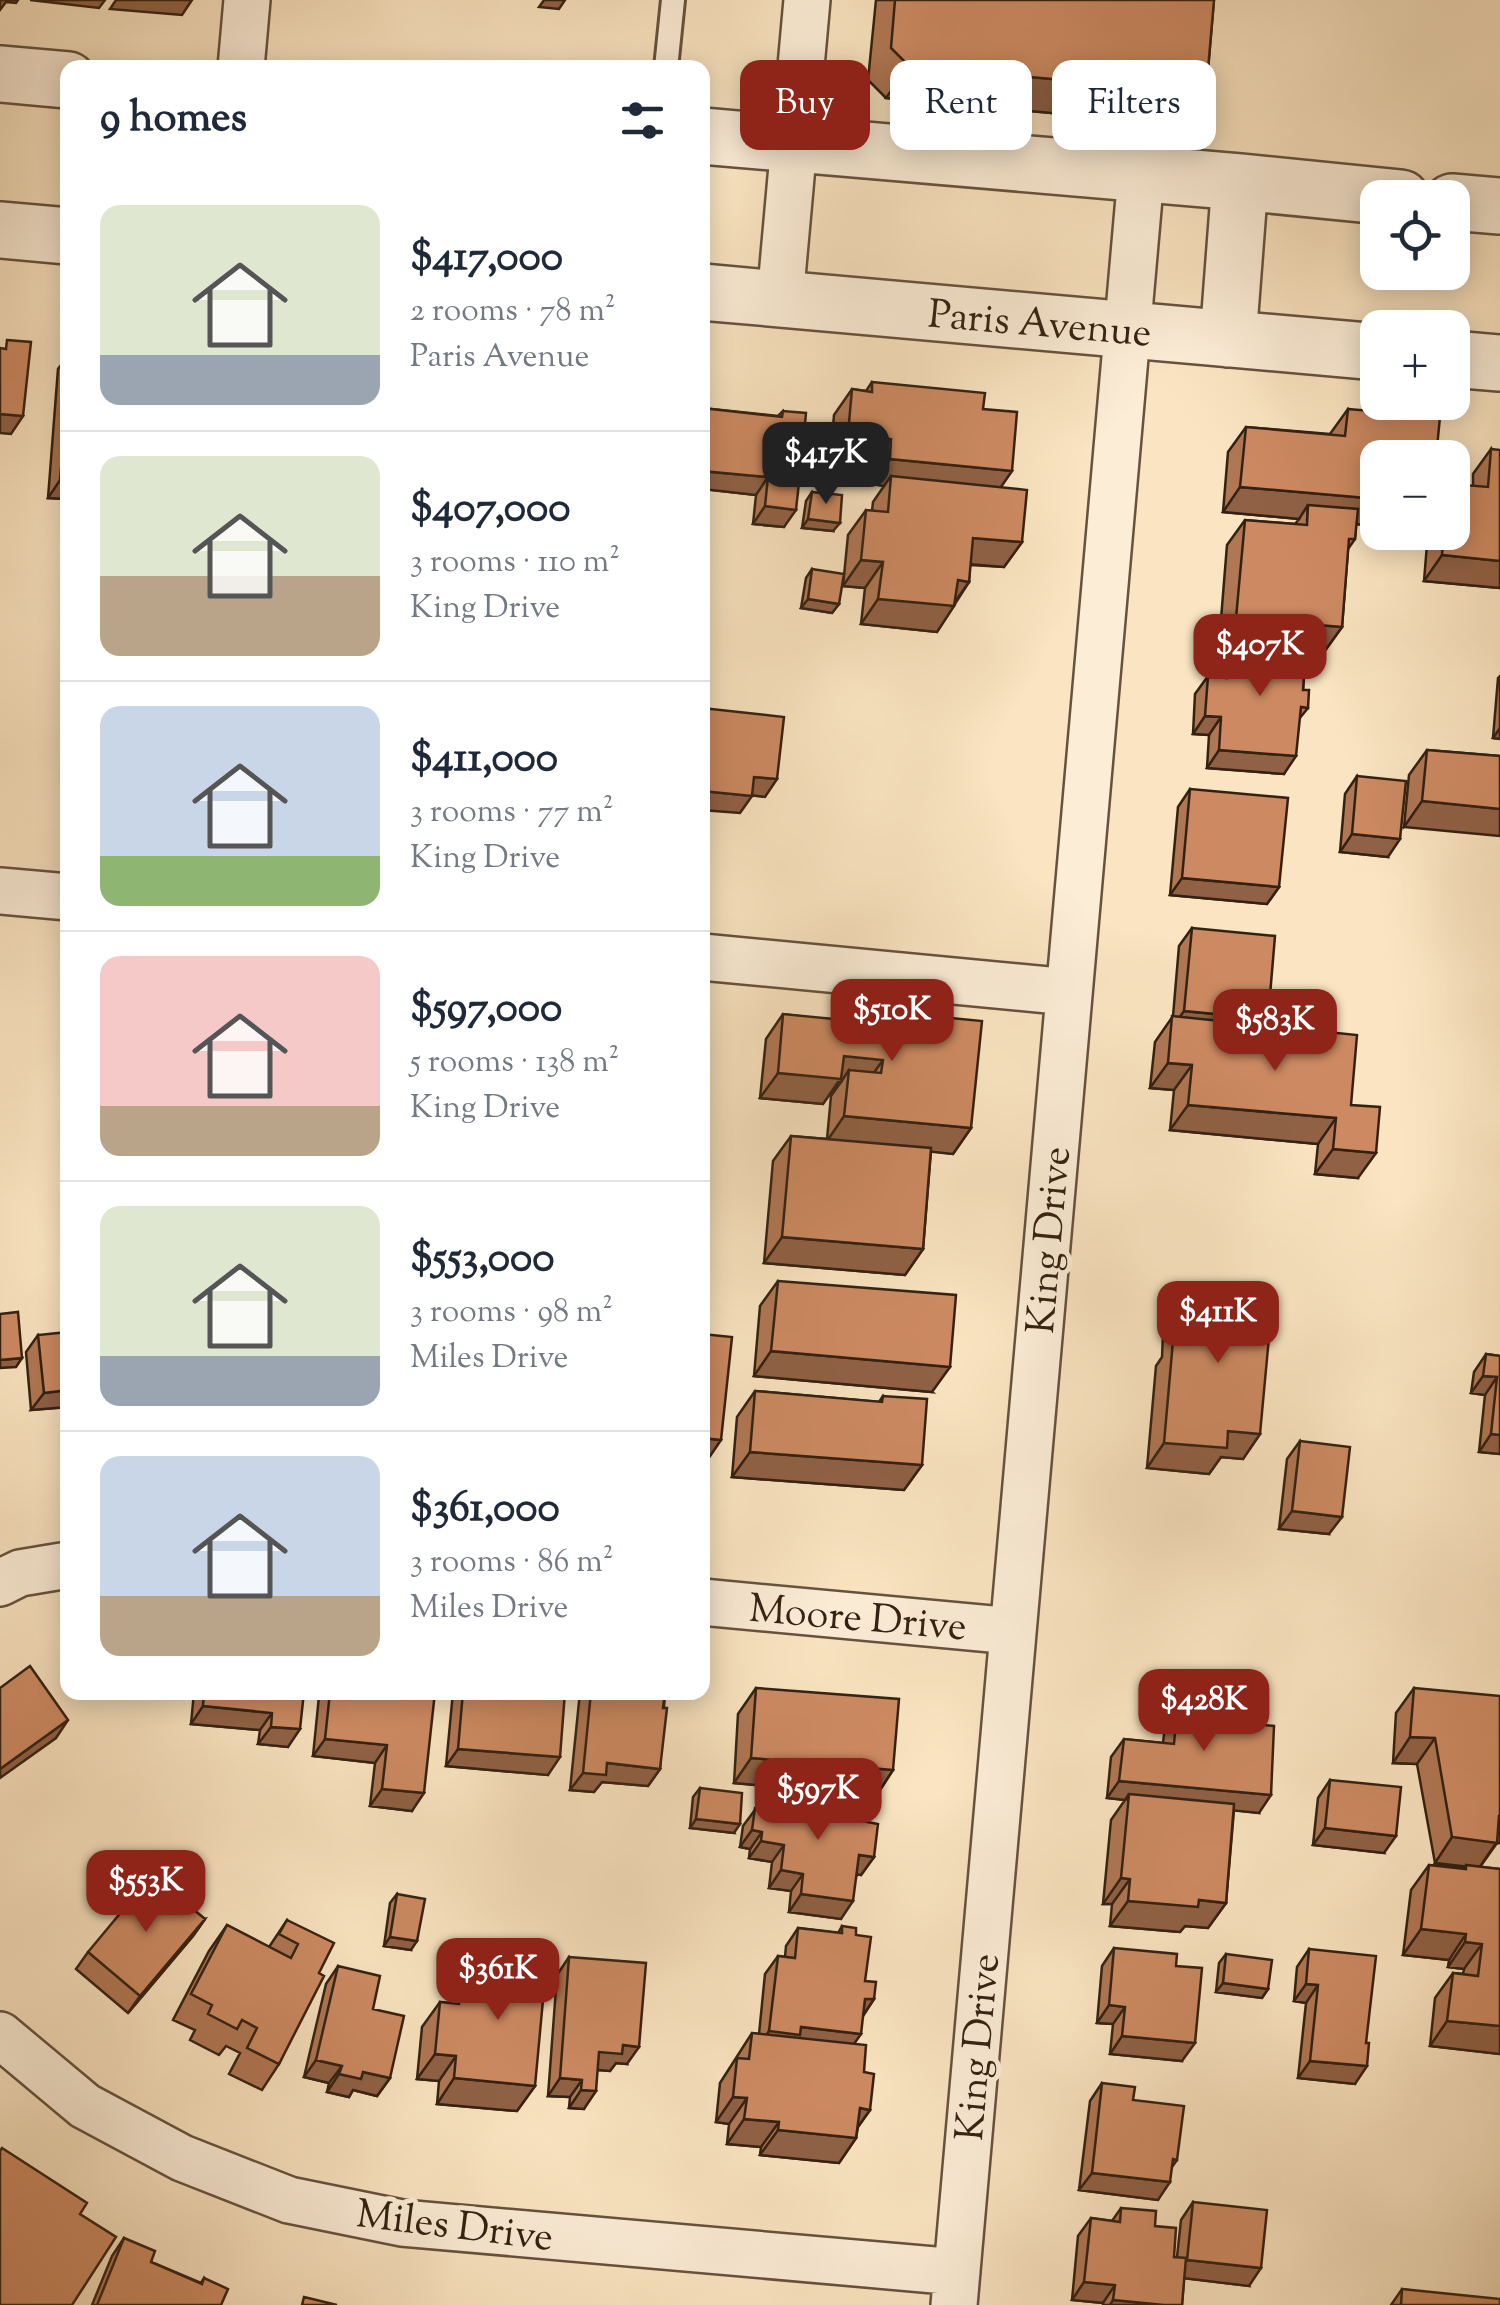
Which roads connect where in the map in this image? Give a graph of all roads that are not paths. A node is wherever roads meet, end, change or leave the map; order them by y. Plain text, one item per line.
1 (248, 0) edge
2 (674, 0) edge
3 (807, 0) edge
4 (243, 60) edge
5 (667, 60) edge
6 (802, 60) edge
7 (0, 74) edge
8 (60, 79) edge
9 (710, 137) edge
10 (740, 139) edge
11 (793, 150) edge
12 (861, 150) edge
13 (1141, 175) junction
14 (1240, 182) junction
15 (1360, 194) edge
16 (1470, 204) edge
17 (1500, 206) edge
18 (0, 230) edge
19 (60, 235) edge
20 (710, 293) edge
21 (780, 299) junction
22 (1127, 330) junction
23 (1228, 339) junction
24 (1360, 350) edge
25 (1470, 360) edge
26 (1500, 363) edge
27 (0, 891) edge
28 (60, 897) edge
29 (710, 959) edge
30 (1069, 992) junction
31 (60, 1566) edge
32 (0, 1584) edge
33 (710, 1603) edge
34 (1013, 1630) junction
35 (0, 2035) edge
36 (955, 2288) edge

1 - 4 street
2 - 5 lane
3 - 6 street
7 - 8 street
9 - 10 street
11 - 21 street
12 - 13 street
13 - 14 street
13 - 22 street, King Drive
14 - 15 street
14 - 23 street
16 - 17 street
18 - 19 street
20 - 21 street, Paris Avenue
21 - 22 street, Paris Avenue
22 - 23 street, Paris Avenue
22 - 30 street, King Drive
23 - 24 street, Paris Avenue
25 - 26 street
27 - 28 street
29 - 30 street
30 - 34 street, King Drive
31 - 32 street
33 - 34 street, Moore Drive
34 - 36 street, King Drive
35 - 36 street, Miles Drive

